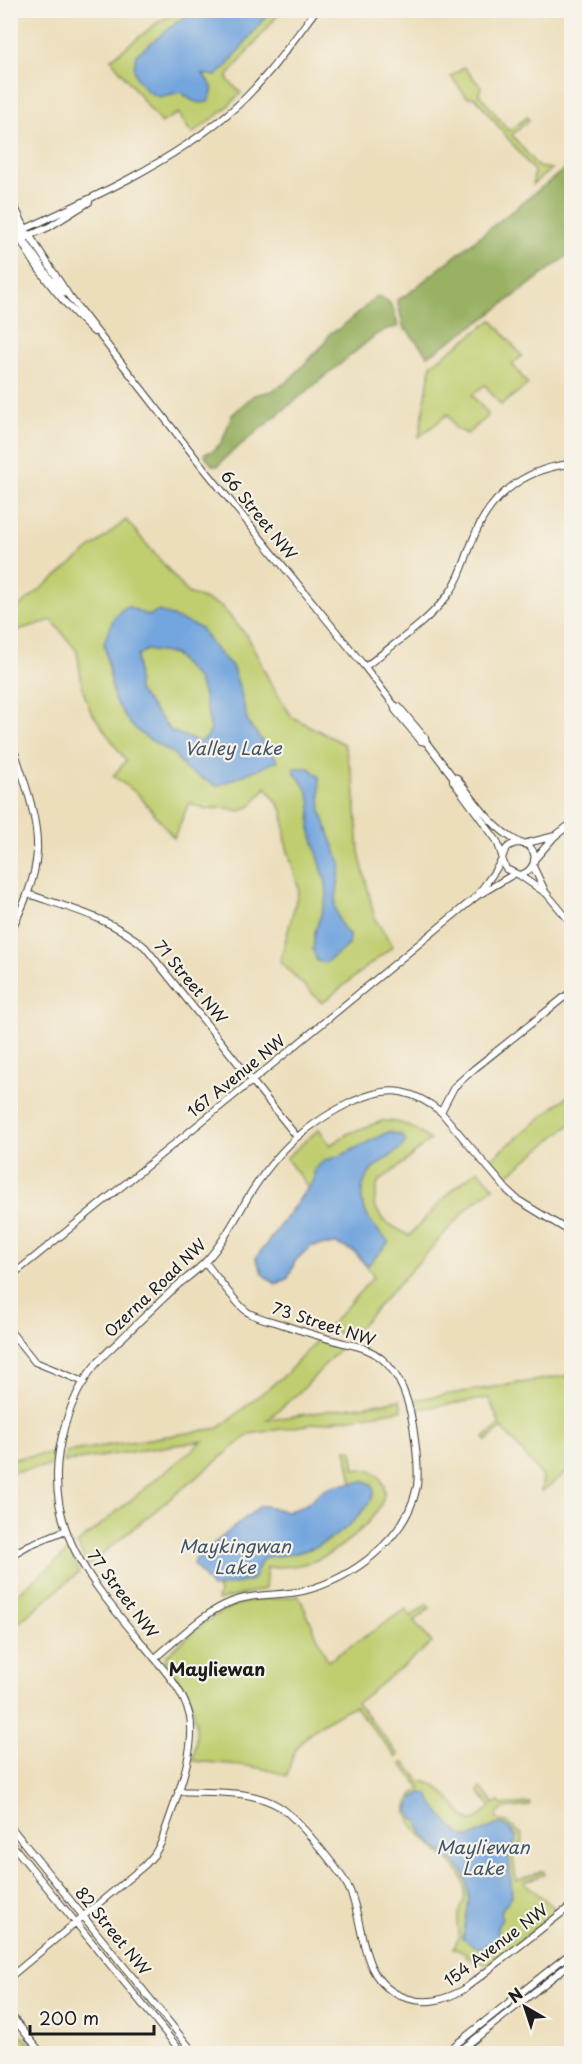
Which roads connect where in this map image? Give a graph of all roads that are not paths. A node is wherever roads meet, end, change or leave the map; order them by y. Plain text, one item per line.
1 (315, 10) edge
2 (10, 197) edge
3 (10, 208) edge
4 (10, 221) edge
5 (22, 235) edge
6 (10, 244) edge
7 (104, 341) junction
8 (572, 464) edge
9 (365, 667) junction
10 (10, 738) edge
11 (453, 777) junction
12 (572, 823) edge
13 (555, 836) junction
14 (521, 844) junction
15 (502, 857) junction
16 (534, 863) junction
17 (516, 874) junction
18 (28, 894) junction
19 (547, 894) junction
20 (477, 896) junction
21 (572, 924) edge
22 (10, 932) edge
23 (572, 991) edge
24 (253, 1081) junction
25 (441, 1112) junction
26 (297, 1137) junction
27 (572, 1233) edge
28 (205, 1262) junction
29 (10, 1277) edge
30 (10, 1331) edge
31 (84, 1382) junction
32 (67, 1416) joint
33 (66, 1530) junction
34 (10, 1556) edge
35 (154, 1658) junction
36 (178, 1791) junction
37 (10, 1826) edge
38 (10, 1842) edge
39 (572, 1905) edge
40 (84, 1915) junction
41 (76, 1923) junction
42 (572, 1952) edge
43 (572, 1962) edge
44 (10, 1977) edge
45 (10, 2014) edge
46 (42, 2054) edge
47 (183, 2054) edge
48 (195, 2054) edge
49 (444, 2054) edge
50 (456, 2054) edge

1 - 5 street
2 - 5 street, 66 Street NW
3 - 5 street
4 - 5 street, 66 Street NW
5 - 6 street
5 - 7 street, 66 Street NW
5 - 7 street, 66 Street NW
7 - 9 street, 66 Street NW
8 - 9 street
9 - 11 street, 66 Street NW
10 - 18 street
11 - 14 street, 66 Street NW
11 - 15 street, 66 Street NW
12 - 13 street
13 - 14 street
13 - 16 street
14 - 15 street
14 - 16 street
15 - 17 street
15 - 20 street, 167 Avenue NW
16 - 17 street
16 - 19 street
17 - 19 street
17 - 20 street, 167 Avenue NW
18 - 22 street
18 - 24 street, 71 Street NW
19 - 21 street
20 - 24 street, 167 Avenue NW
23 - 25 street
24 - 26 street, 71 Street NW
24 - 29 street, 167 Avenue NW
25 - 26 street, Ozerna Road NW
25 - 27 street, Ozerna Road NW
26 - 28 street, Ozerna Road NW
28 - 31 street, Ozerna Road NW
28 - 35 street, 73 Street NW
30 - 31 street
31 - 32 street, Ozerna Road NW
32 - 33 street, 77 Street NW
33 - 34 street
33 - 35 street, 77 Street NW
35 - 36 street, 77 Street NW
36 - 39 street, 154 Avenue NW
36 - 40 street
37 - 40 street, 82 Street NW
38 - 41 street, 82 Street NW
40 - 41 street
40 - 48 street, 82 Street NW
41 - 44 street
41 - 47 street, 82 Street NW
42 - 49 street
43 - 50 street
45 - 46 street

